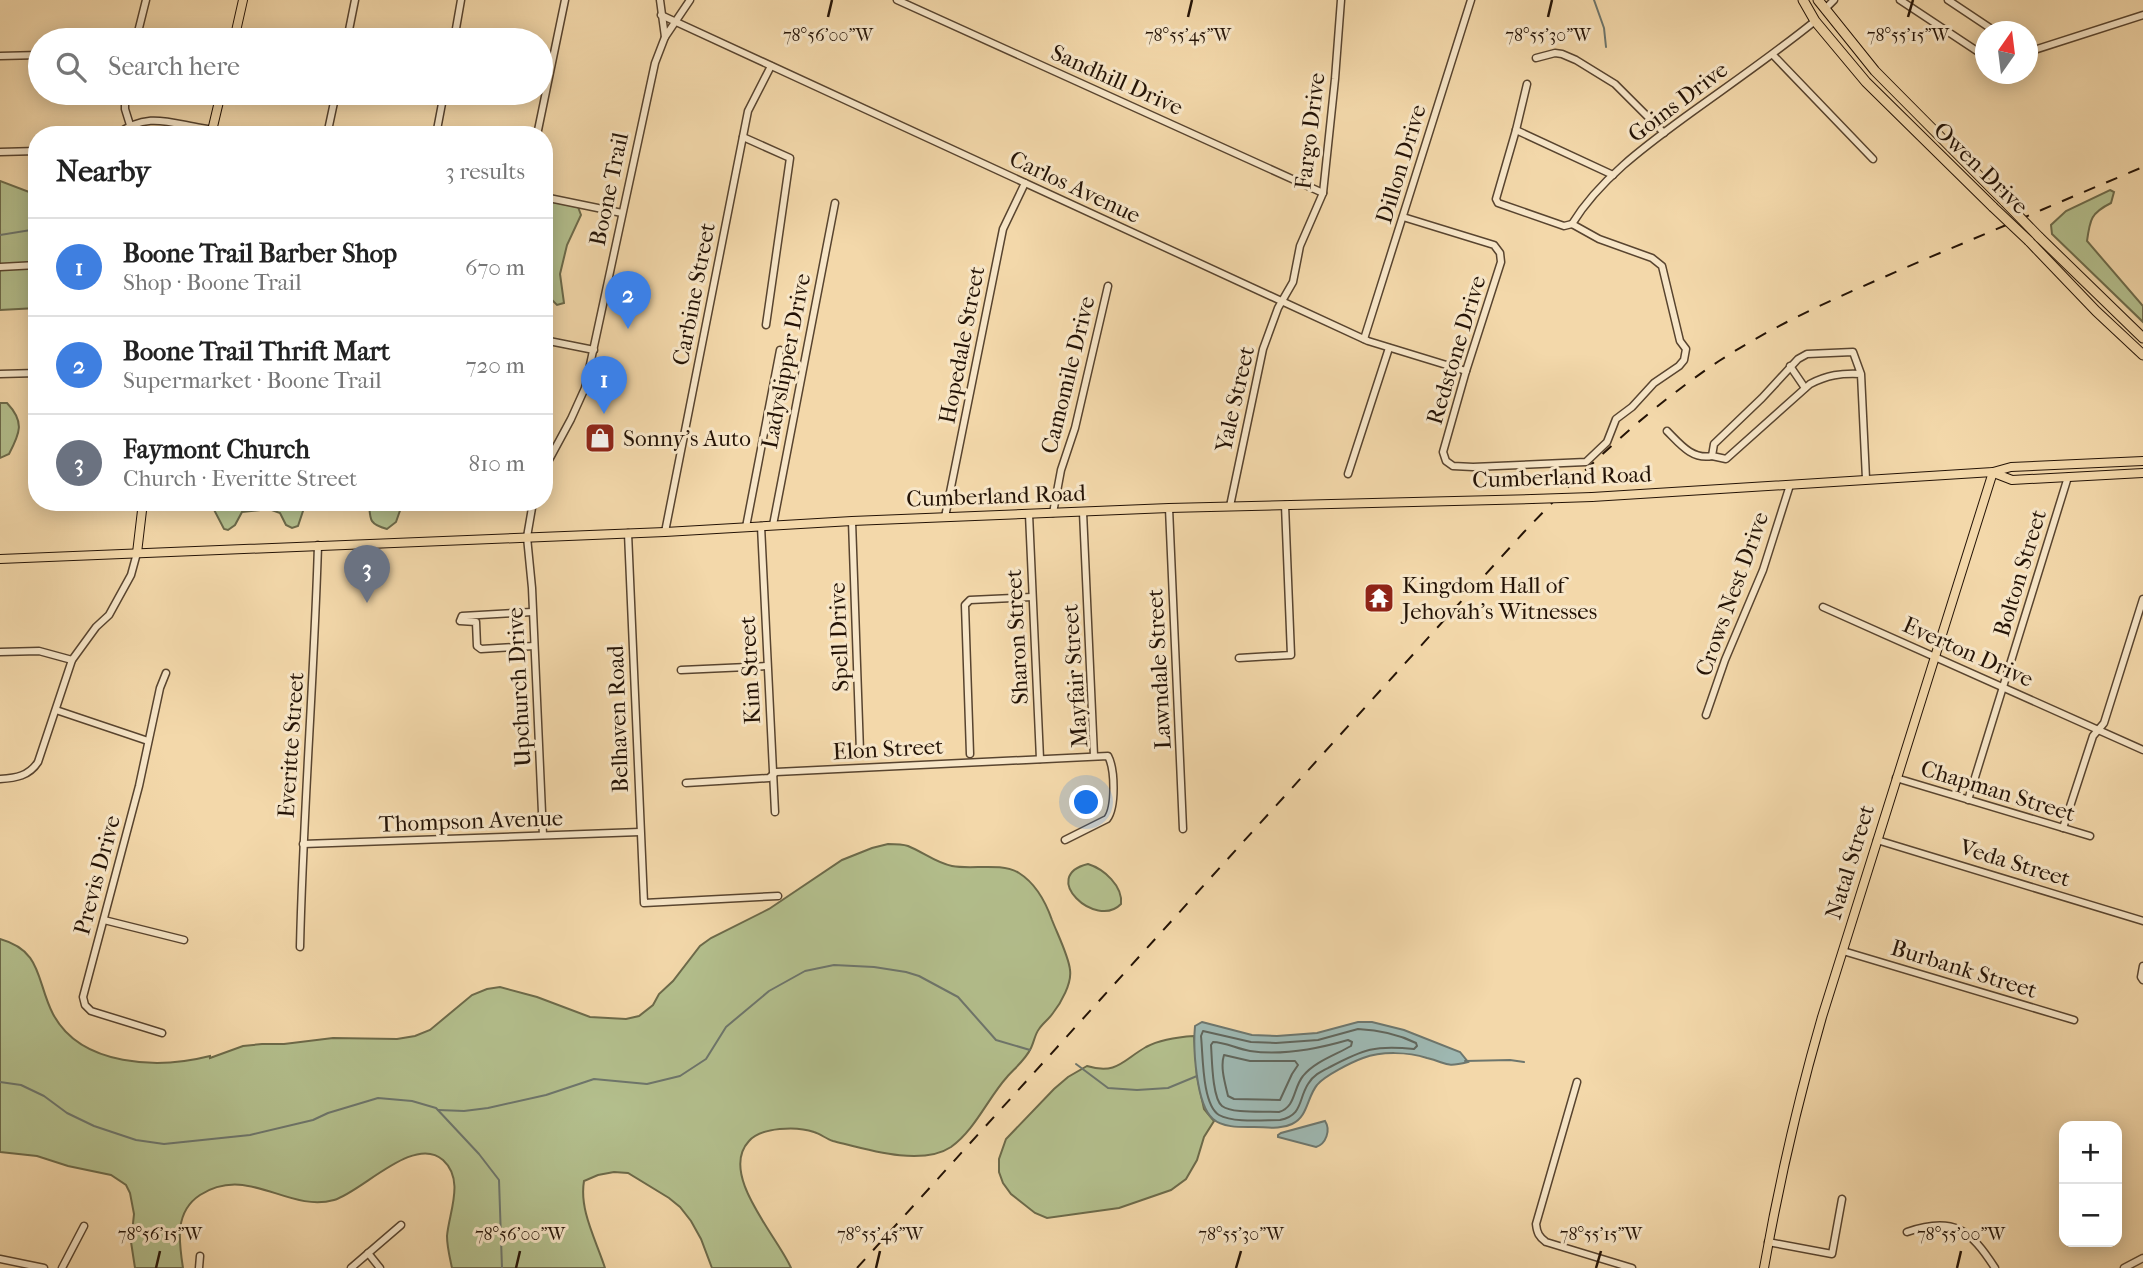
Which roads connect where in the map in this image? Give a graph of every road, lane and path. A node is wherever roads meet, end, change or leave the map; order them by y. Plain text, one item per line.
1 (146, 0) edge
2 (243, 0) edge
3 (355, 0) edge
4 (461, 0) edge
5 (565, 0) edge
6 (660, 0) edge
7 (690, 0) edge
8 (897, 0) edge
9 (1341, 0) edge
10 (1471, 0) edge
11 (1803, 0) edge
12 (1811, 0) edge
13 (1818, 0) edge
14 (1834, 0) edge
15 (1900, 0) edge
16 (1948, 0) edge
17 (1825, 9) junction
18 (661, 15) junction
19 (2143, 15) edge
20 (1815, 21) junction
21 (1980, 21) edge
22 (674, 22) junction
23 (139, 28) edge
24 (237, 28) edge
25 (349, 28) edge
26 (456, 28) edge
27 (664, 37) junction
28 (2038, 49) edge
29 (1975, 51) edge
30 (28, 55) edge
31 (1773, 55) junction
32 (0, 56) edge
33 (553, 58) edge
34 (1536, 58) dead end
35 (771, 66) junction
36 (1874, 69) junction
37 (1527, 84) dead end
38 (125, 105) edge
39 (218, 105) edge
40 (333, 105) edge
41 (442, 105) edge
42 (543, 105) edge
43 (130, 125) joint
44 (190, 126) edge
45 (213, 126) edge
46 (329, 126) edge
47 (438, 126) edge
48 (539, 126) edge
49 (1516, 130) junction
50 (1664, 133) junction
51 (743, 137) junction
52 (28, 151) edge
53 (0, 152) edge
54 (1873, 159) dead end
55 (1613, 175) junction
56 (1025, 183) junction
57 (1323, 193) junction
58 (553, 199) edge
59 (835, 203) dead end
60 (622, 213) junction
61 (1403, 217) junction
62 (1572, 224) junction
63 (28, 265) edge
64 (0, 267) edge
65 (1108, 286) dead end
66 (1283, 301) junction
67 (766, 325) dead end
68 (2143, 338) edge
69 (1364, 340) junction
70 (553, 342) edge
71 (1389, 348) junction
72 (594, 350) junction
73 (780, 350) dead end
74 (2143, 355) edge
75 (1790, 366) junction
76 (1466, 372) junction
77 (28, 373) edge
78 (0, 374) edge
79 (1861, 374) junction
80 (1805, 388) junction
81 (1667, 431) dead end
82 (553, 452) edge
83 (1712, 456) junction
84 (2143, 461) edge
85 (1993, 472) junction
86 (2143, 472) edge
87 (1348, 474) dead end
88 (2068, 477) junction
89 (1866, 479) junction
90 (1790, 485) junction
91 (1285, 505) junction
92 (1230, 506) junction
93 (1169, 508) junction
94 (142, 511) edge
95 (531, 511) edge
96 (1083, 512) junction
97 (1053, 513) junction
98 (1029, 514) junction
99 (946, 517) junction
100 (852, 521) junction
101 (761, 526) junction
102 (773, 526) junction
103 (746, 527) junction
104 (665, 532) junction
105 (628, 533) junction
106 (527, 537) junction
107 (318, 545) junction
108 (137, 553) junction
109 (0, 559) edge
110 (1032, 597) junction
111 (2143, 599) edge
112 (1823, 607) dead end
113 (532, 612) junction
114 (534, 646) junction
115 (0, 652) edge
116 (1934, 656) junction
117 (1239, 658) dead end
118 (72, 660) junction
119 (767, 666) junction
120 (681, 670) dead end
121 (166, 673) dead end
122 (2002, 687) junction
123 (56, 710) junction
124 (1706, 715) dead end
125 (2098, 730) junction
126 (148, 741) junction
127 (2143, 750) edge
128 (860, 752) dead end
129 (970, 754) dead end
130 (1094, 756) junction
131 (1040, 759) junction
132 (773, 774) junction
133 (1896, 778) junction
134 (0, 779) edge
135 (686, 783) dead end
136 (1968, 800) junction
137 (775, 812) dead end
138 (2063, 828) junction
139 (1183, 829) dead end
140 (640, 832) junction
141 (543, 835) junction
142 (2090, 836) dead end
143 (1877, 839) junction
144 (1065, 840) dead end
145 (303, 844) junction
146 (778, 896) dead end
147 (104, 920) junction
148 (2143, 921) edge
149 (184, 940) dead end
150 (300, 947) dead end
151 (1843, 951) junction
152 (2143, 966) edge
153 (2143, 980) edge
154 (2074, 1020) dead end
155 (162, 1033) dead end
156 (1577, 1082) dead end
157 (1842, 1199) dead end
158 (401, 1225) dead end
159 (84, 1226) dead end
160 (1907, 1232) dead end
161 (1768, 1242) junction
162 (368, 1253) junction
163 (200, 1256) dead end
164 (2143, 1258) edge
165 (0, 1259) edge
166 (22, 1266) edge
167 (44, 1268) edge
168 (62, 1268) edge
169 (199, 1268) edge
170 (351, 1268) edge
171 (380, 1268) edge
172 (1632, 1268) edge
173 (1764, 1268) edge
174 (1995, 1268) edge
175 (2124, 1268) edge

1 - 23 street
2 - 24 main road
3 - 25 street
4 - 26 street
5 - 33 street
6 - 18 street
7 - 22 street, Boone Trail
8 - 57 street, Sandhill Drive
9 - 57 street, Fargo Drive
10 - 61 street, Dillon Drive
11 - 20 highway, Owen Drive
12 - 17 highway
13 - 17 highway, Owen Drive
14 - 17 street
15 - 29 street
16 - 21 street
17 - 36 highway, Owen Drive
18 - 22 street, Carlos Avenue
18 - 27 street
19 - 28 street
20 - 31 street, Goins Drive
20 - 36 highway
20 - 74 highway, Owen Drive, bridge
22 - 27 street, Boone Trail
22 - 35 street, Carlos Avenue
27 - 60 street, Boone Trail
30 - 32 street
31 - 50 street, Goins Drive
31 - 54 street
34 - 50 street
35 - 51 street, Carbine Street
35 - 56 street, Carlos Avenue
36 - 68 highway, Owen Drive, bridge
37 - 49 street
38 - 43 street
39 - 45 main road
40 - 46 street
41 - 47 street
42 - 48 street
43 - 44 street
49 - 55 street
49 - 62 street
50 - 55 street, Goins Drive
51 - 67 street
51 - 104 street, Carbine Street
52 - 53 street
55 - 62 street, Goins Drive
56 - 66 street, Carlos Avenue
56 - 99 street, Hopedale Street
57 - 66 street, Fargo Drive
58 - 60 street
59 - 102 street, Ladyslipper Drive
60 - 72 street, Boone Trail
61 - 69 street, Dillon Drive
61 - 76 street, Redstone Drive
62 - 76 street, Redstone Drive
63 - 64 street
65 - 97 street, Camomile Drive
66 - 69 street, Carlos Avenue
66 - 92 street, Yale Street
69 - 71 street, Carlos Avenue
70 - 72 street
71 - 76 street, Carlos Avenue
71 - 87 street
72 - 82 street, Boone Trail
73 - 103 street
75 - 79 street
75 - 80 street
75 - 83 street
77 - 78 street
79 - 80 street
79 - 89 street
80 - 83 street
81 - 83 street
84 - 85 main road, Cumberland Road
85 - 88 main road, Cumberland Road
85 - 89 main road, Cumberland Road
85 - 116 main road, Natal Street
86 - 88 main road, Cumberland Road
88 - 122 street, Bolton Street
89 - 90 main road, Cumberland Road
90 - 91 main road, Cumberland Road, bridge
90 - 124 street, Crows Nest Drive
91 - 92 main road, Cumberland Road
91 - 117 street
92 - 93 main road, Cumberland Road
93 - 96 main road, Cumberland Road
93 - 139 street, Lawndale Street
94 - 108 main road
95 - 106 street
96 - 97 main road, Cumberland Road
96 - 130 street, Mayfair Street
97 - 98 main road, Cumberland Road
98 - 99 main road, Cumberland Road
98 - 110 street, Sharon Street
99 - 100 main road, Cumberland Road
100 - 102 main road, Cumberland Road
100 - 128 street, Spell Drive
101 - 102 main road, Cumberland Road
101 - 103 main road, Cumberland Road
101 - 119 street, Kim Street
103 - 104 main road, Cumberland Road
104 - 105 main road, Cumberland Road
105 - 106 main road, Cumberland Road
105 - 140 street, Belhaven Road
106 - 107 main road, Cumberland Road
106 - 113 street, Upchurch Drive
107 - 108 main road, Cumberland Road
107 - 145 street, Everitte Street
108 - 109 main road, Cumberland Road
108 - 118 street
110 - 129 street
110 - 131 street, Sharon Street
111 - 125 street
112 - 116 street, Everton Drive
113 - 114 street, Upchurch Drive
113 - 114 street
114 - 141 street, Upchurch Drive
115 - 118 street
116 - 122 street, Everton Drive
116 - 133 main road, Natal Street
118 - 123 street
119 - 120 street
119 - 132 street, Kim Street
121 - 126 street, Previs Drive
122 - 125 street, Everton Drive
122 - 136 street, Bolton Street
123 - 126 street
123 - 134 street
125 - 127 street, Everton Drive
125 - 138 street
126 - 147 street, Previs Drive
130 - 131 street, Elon Street
130 - 144 street, Mayfair Street
131 - 132 street, Elon Street
132 - 135 street, Elon Street
132 - 137 street, Kim Street
133 - 136 street, Chapman Street
133 - 143 main road, Natal Street
136 - 138 street, Chapman Street
138 - 142 street, Chapman Street
140 - 141 street, Thompson Avenue
140 - 146 street, Belhaven Road
141 - 145 street, Thompson Avenue
143 - 148 street, Veda Street
143 - 151 main road, Natal Street
145 - 150 street, Everitte Street
147 - 149 street
147 - 155 street, Previs Drive
151 - 154 street, Burbank Street
151 - 161 main road, Natal Street
152 - 153 street
156 - 172 street
157 - 161 street
158 - 162 street
159 - 168 street
160 - 174 street
161 - 173 main road, Natal Street
162 - 170 street
162 - 171 street
163 - 169 street
164 - 175 street
165 - 166 street
166 - 167 street

